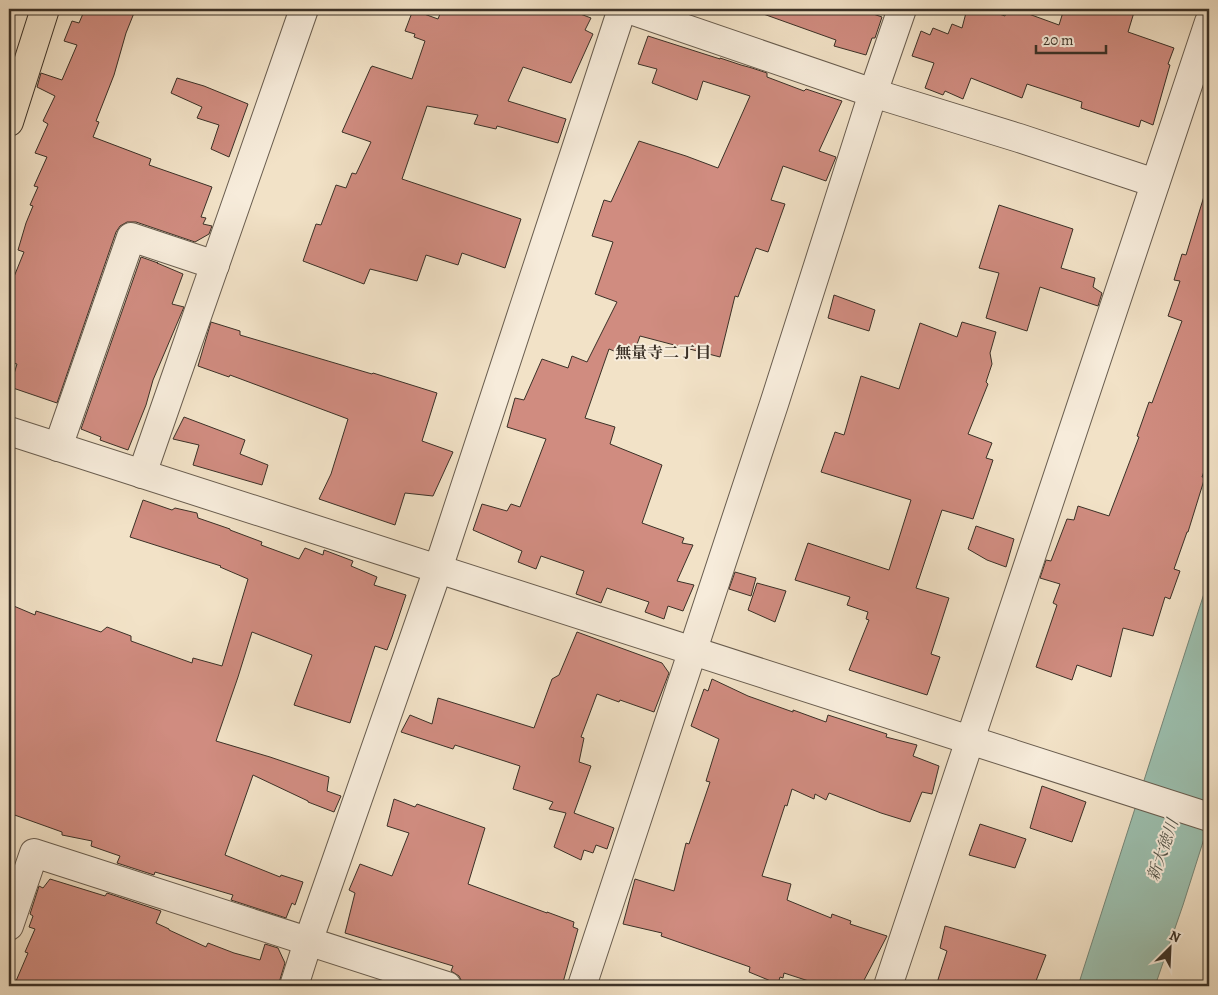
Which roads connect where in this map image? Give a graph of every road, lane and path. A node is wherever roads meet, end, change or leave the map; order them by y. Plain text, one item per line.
1 (45, 9) edge
2 (304, 9) edge
3 (622, 9) edge
4 (628, 9) edge
5 (902, 9) edge
6 (1209, 22) edge
7 (873, 93) junction
8 (9, 122) edge
9 (1155, 183) junction
10 (215, 265) junction
11 (9, 431) edge
12 (58, 447) junction
13 (142, 474) junction
14 (438, 569) junction
15 (692, 651) junction
16 (970, 741) junction
17 (1209, 817) edge
18 (9, 926) edge
19 (308, 942) junction
20 (294, 986) edge
21 (447, 986) edge
22 (582, 986) edge
23 (888, 986) edge

1 - 8 main road
2 - 10 street
3 - 14 street
4 - 7 street
5 - 7 street
6 - 9 street
7 - 9 street
7 - 15 street
9 - 16 street
10 - 12 street
10 - 13 street
11 - 12 street
12 - 13 street
13 - 14 street
14 - 15 street
14 - 19 street
15 - 16 street
15 - 22 street
16 - 17 street
16 - 23 street
18 - 19 street
19 - 20 street
19 - 21 street

